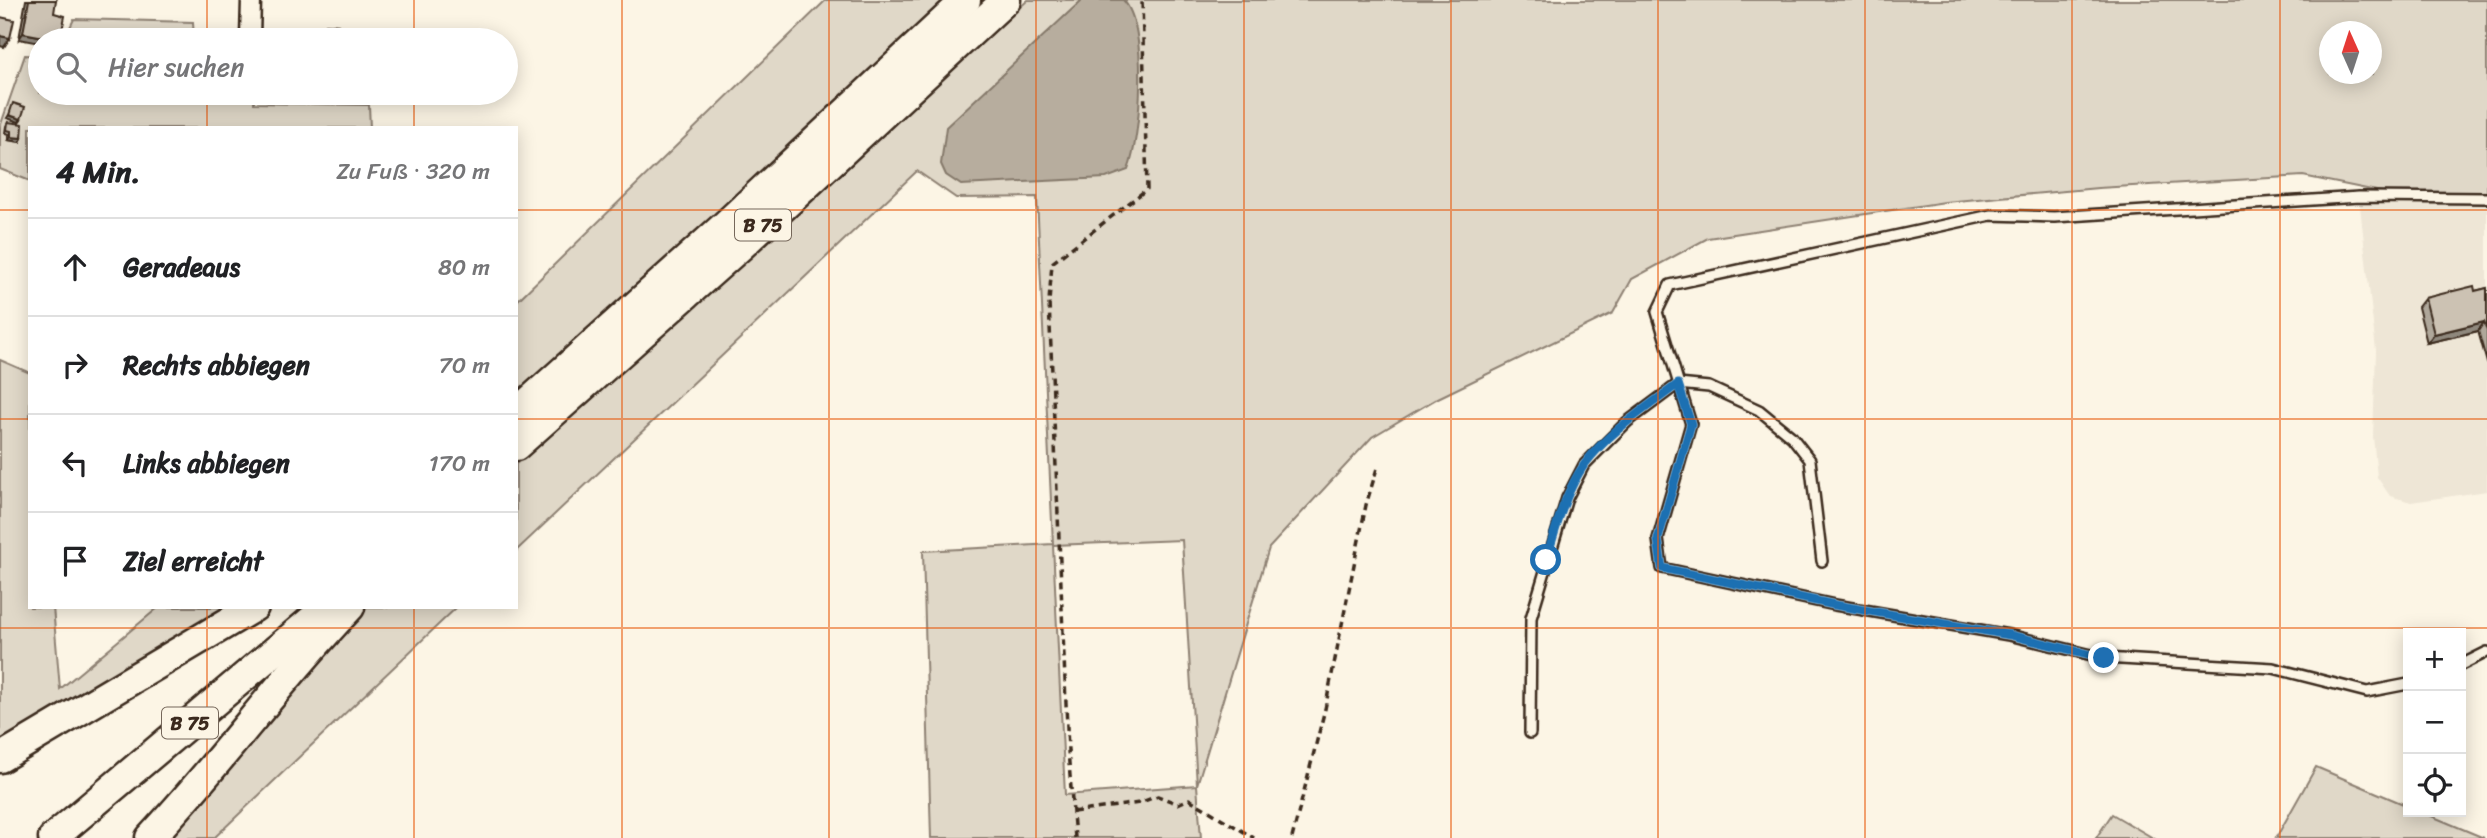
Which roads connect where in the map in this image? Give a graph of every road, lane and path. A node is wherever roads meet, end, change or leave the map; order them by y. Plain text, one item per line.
1 (251, 0) edge
2 (966, 0) edge
3 (1006, 0) edge
4 (1142, 0) edge
5 (250, 28) edge
6 (2487, 198) edge
7 (1678, 384) junction
8 (518, 411) edge
9 (518, 444) edge
10 (1378, 465) dead end
11 (1822, 561) dead end
12 (251, 609) edge
13 (299, 609) edge
14 (325, 609) edge
15 (348, 609) edge
16 (2487, 652) edge
17 (2466, 662) edge
18 (2403, 685) edge
19 (1530, 733) dead end
20 (0, 758) edge
21 (1073, 811) junction
22 (47, 838) edge
23 (53, 838) edge
24 (150, 838) edge
25 (1075, 838) edge
26 (1254, 838) edge
27 (1291, 838) edge

1 - 5 street
2 - 8 highway, B 75
3 - 9 highway, B 75
4 - 21 path
6 - 7 lane
7 - 11 lane
7 - 18 lane
7 - 19 lane
10 - 27 path
12 - 20 highway
13 - 22 highway, B 75
14 - 23 highway, B 75
15 - 24 highway
16 - 17 lane
21 - 25 path
21 - 26 path

